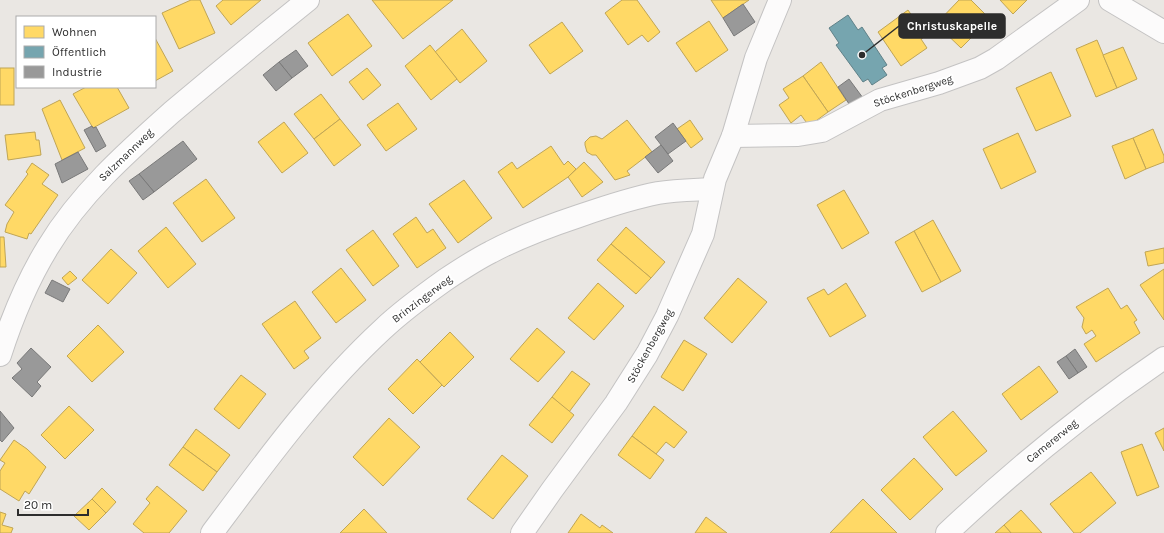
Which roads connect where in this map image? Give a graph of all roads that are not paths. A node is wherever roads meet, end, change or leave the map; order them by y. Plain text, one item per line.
1 (308, 0) edge
2 (780, 0) edge
3 (1078, 0) edge
4 (1110, 0) edge
5 (1164, 32) edge
6 (733, 136) junction
7 (712, 189) junction
8 (0, 355) edge
9 (1164, 358) edge
10 (212, 533) edge
11 (522, 533) edge
12 (947, 533) edge

1 - 8 street, Salzmannweg
2 - 6 street, Stöckenbergweg
3 - 6 street, Stöckenbergweg
4 - 5 street
6 - 7 street, Stöckenbergweg
7 - 10 street, Brinzingerweg
7 - 11 street, Stöckenbergweg
9 - 12 street, Camererweg

